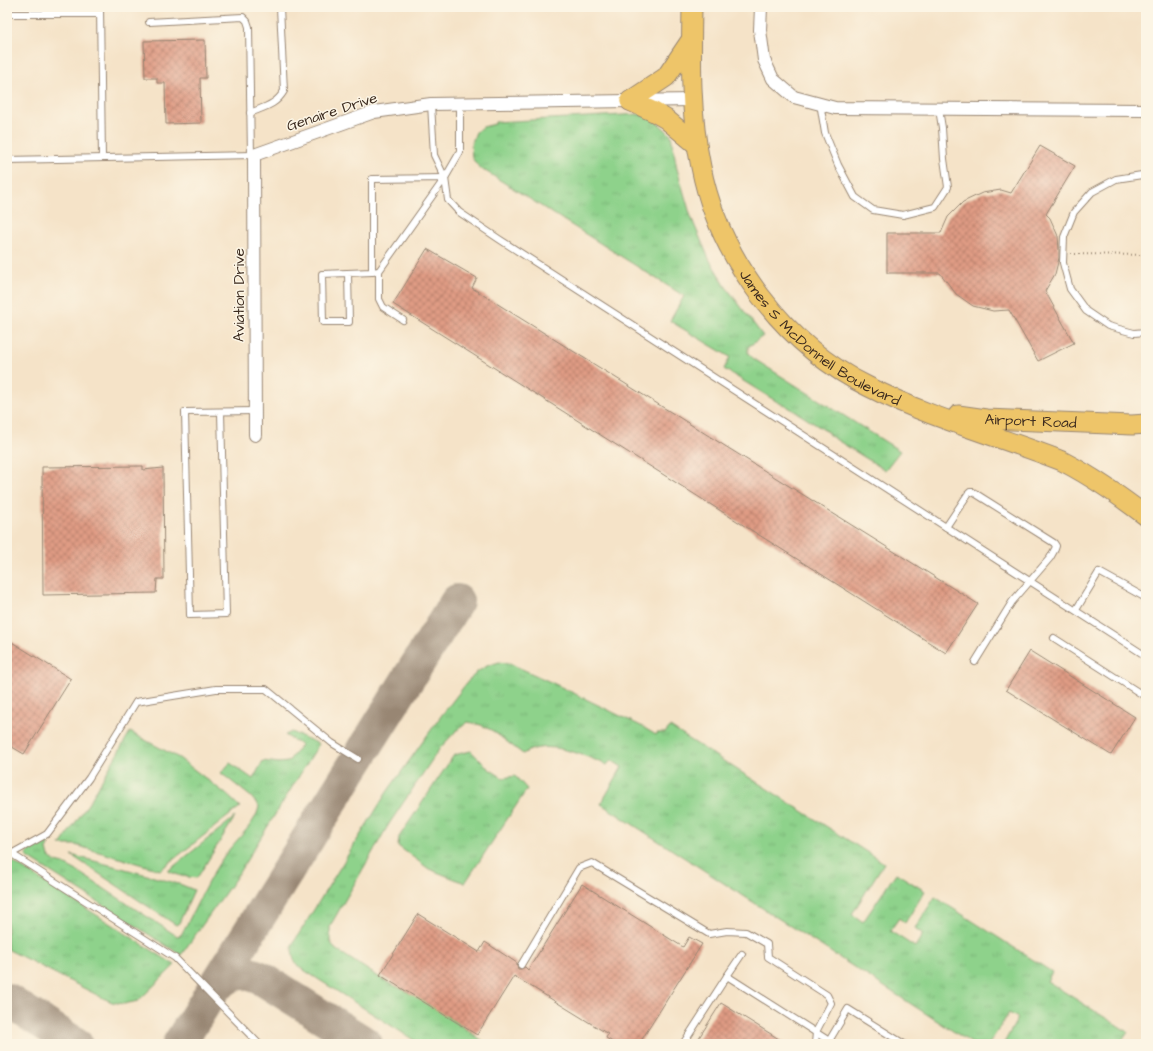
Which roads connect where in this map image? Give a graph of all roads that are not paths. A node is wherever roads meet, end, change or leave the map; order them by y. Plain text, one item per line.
1 (280, 7) edge
2 (692, 7) edge
3 (761, 7) edge
4 (100, 10) edge
5 (7, 14) edge
6 (149, 22) dead end
7 (691, 40) junction
8 (692, 100) junction
9 (630, 101) junction
10 (431, 104) junction
11 (460, 104) junction
12 (820, 104) junction
13 (939, 109) junction
14 (1146, 110) edge
15 (250, 113) junction
16 (697, 145) junction
17 (252, 156) junction
18 (102, 158) junction
19 (7, 160) edge
20 (1146, 175) edge
21 (445, 178) junction
22 (376, 271) junction
23 (348, 273) junction
24 (403, 320) dead end
25 (1146, 332) edge
26 (917, 408) junction
27 (255, 411) junction
28 (221, 412) junction
29 (1146, 424) edge
30 (255, 435) dead end
31 (1146, 516) edge
32 (946, 527) junction
33 (1031, 582) junction
34 (1146, 598) edge
35 (1076, 610) junction
36 (1054, 638) dead end
37 (1146, 656) edge
38 (975, 662) dead end
39 (1146, 697) edge
40 (358, 759) dead end
41 (9, 852) edge
42 (742, 954) dead end
43 (521, 965) dead end
44 (727, 976) junction
45 (816, 1032) junction
46 (832, 1042) edge
47 (259, 1044) edge
48 (683, 1044) edge
49 (815, 1044) edge
50 (904, 1044) edge

1 - 15 lane
2 - 7 main road, James S McDonnell Boulevard
3 - 12 street
4 - 5 lane
4 - 18 lane
6 - 15 lane
7 - 8 main road, James S McDonnell Boulevard
7 - 9 main road
8 - 9 street, Genaire Drive
8 - 16 main road, James S McDonnell Boulevard
9 - 11 street, Genaire Drive
9 - 16 main road
10 - 11 street, Genaire Drive
10 - 17 street, Genaire Drive
10 - 21 lane
11 - 21 lane
12 - 13 street
12 - 13 lane
13 - 14 street
15 - 17 lane
16 - 26 main road, James S McDonnell Boulevard
17 - 18 lane, Genaire Drive
17 - 27 street, Aviation Drive
18 - 19 lane, Genaire Drive
20 - 25 lane
21 - 22 lane
21 - 22 lane
21 - 32 lane
22 - 23 lane
22 - 24 lane
23 - 23 lane
26 - 29 main road, Airport Road
26 - 31 main road, James S McDonnell Boulevard
27 - 28 lane
27 - 30 street, Aviation Drive
28 - 28 lane
32 - 33 lane
32 - 33 lane
33 - 35 lane
33 - 38 lane
34 - 35 lane
35 - 37 lane
36 - 39 lane
40 - 41 lane
41 - 47 lane
42 - 44 lane
43 - 45 lane
44 - 45 lane
44 - 48 lane
45 - 46 lane
45 - 49 lane
46 - 50 lane

